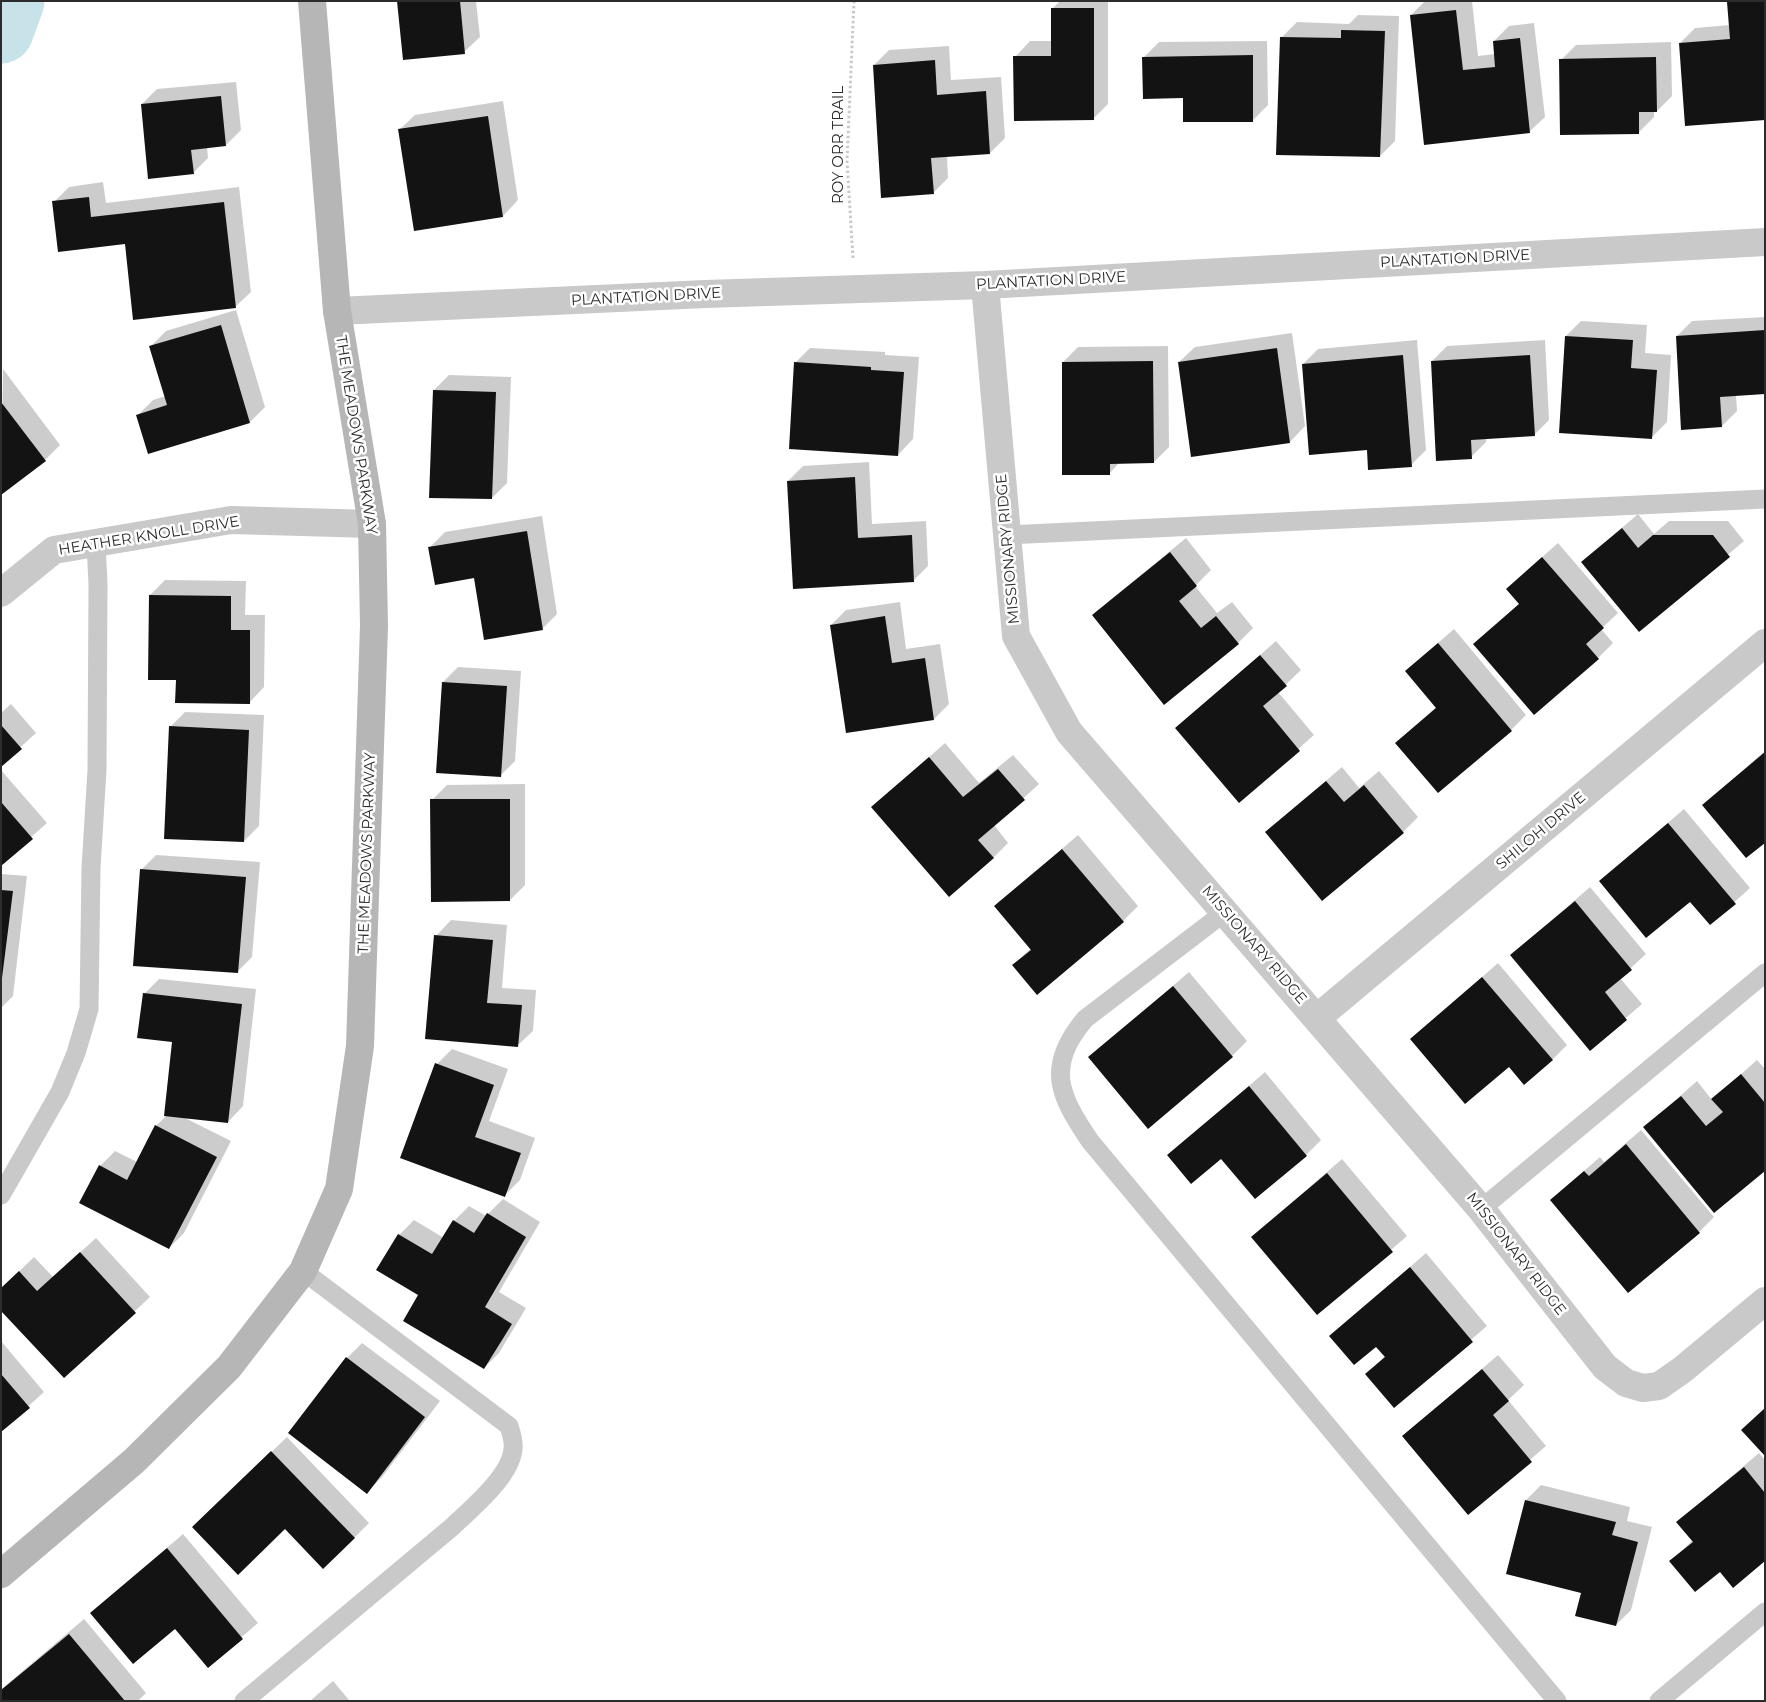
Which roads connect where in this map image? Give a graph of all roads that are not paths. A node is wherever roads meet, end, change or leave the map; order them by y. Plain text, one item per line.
1 (312, 1) edge
2 (1765, 242) edge
3 (985, 285) junction
4 (337, 311) junction
5 (1765, 499) edge
6 (372, 524) junction
7 (1007, 535) junction
8 (96, 543) junction
9 (1, 593) edge
10 (1765, 643) edge
11 (1225, 912) junction
12 (1765, 973) edge
13 (1317, 1018) junction
14 (1, 1195) edge
15 (1481, 1209) junction
16 (303, 1271) junction
17 (1765, 1301) edge
18 (1, 1574) edge
19 (1765, 1612) edge
20 (244, 1701) edge
21 (1558, 1701) edge
22 (1659, 1701) edge

1 - 4 street, THE MEADOWS PARKWAY
2 - 3 street, PLANTATION DRIVE
3 - 4 street, PLANTATION DRIVE
3 - 7 street, MISSIONARY RIDGE
4 - 6 street, THE MEADOWS PARKWAY
5 - 7 lane
6 - 8 street, HEATHER KNOLL DRIVE
6 - 16 street, THE MEADOWS PARKWAY
7 - 11 street, MISSIONARY RIDGE
8 - 9 street, HEATHER KNOLL DRIVE
8 - 14 lane
10 - 13 street, SHILOH DRIVE
11 - 13 street, MISSIONARY RIDGE
11 - 21 lane
12 - 15 lane
13 - 15 street, MISSIONARY RIDGE
15 - 17 street, MISSIONARY RIDGE
16 - 18 street, THE MEADOWS PARKWAY
16 - 20 lane
19 - 22 lane

